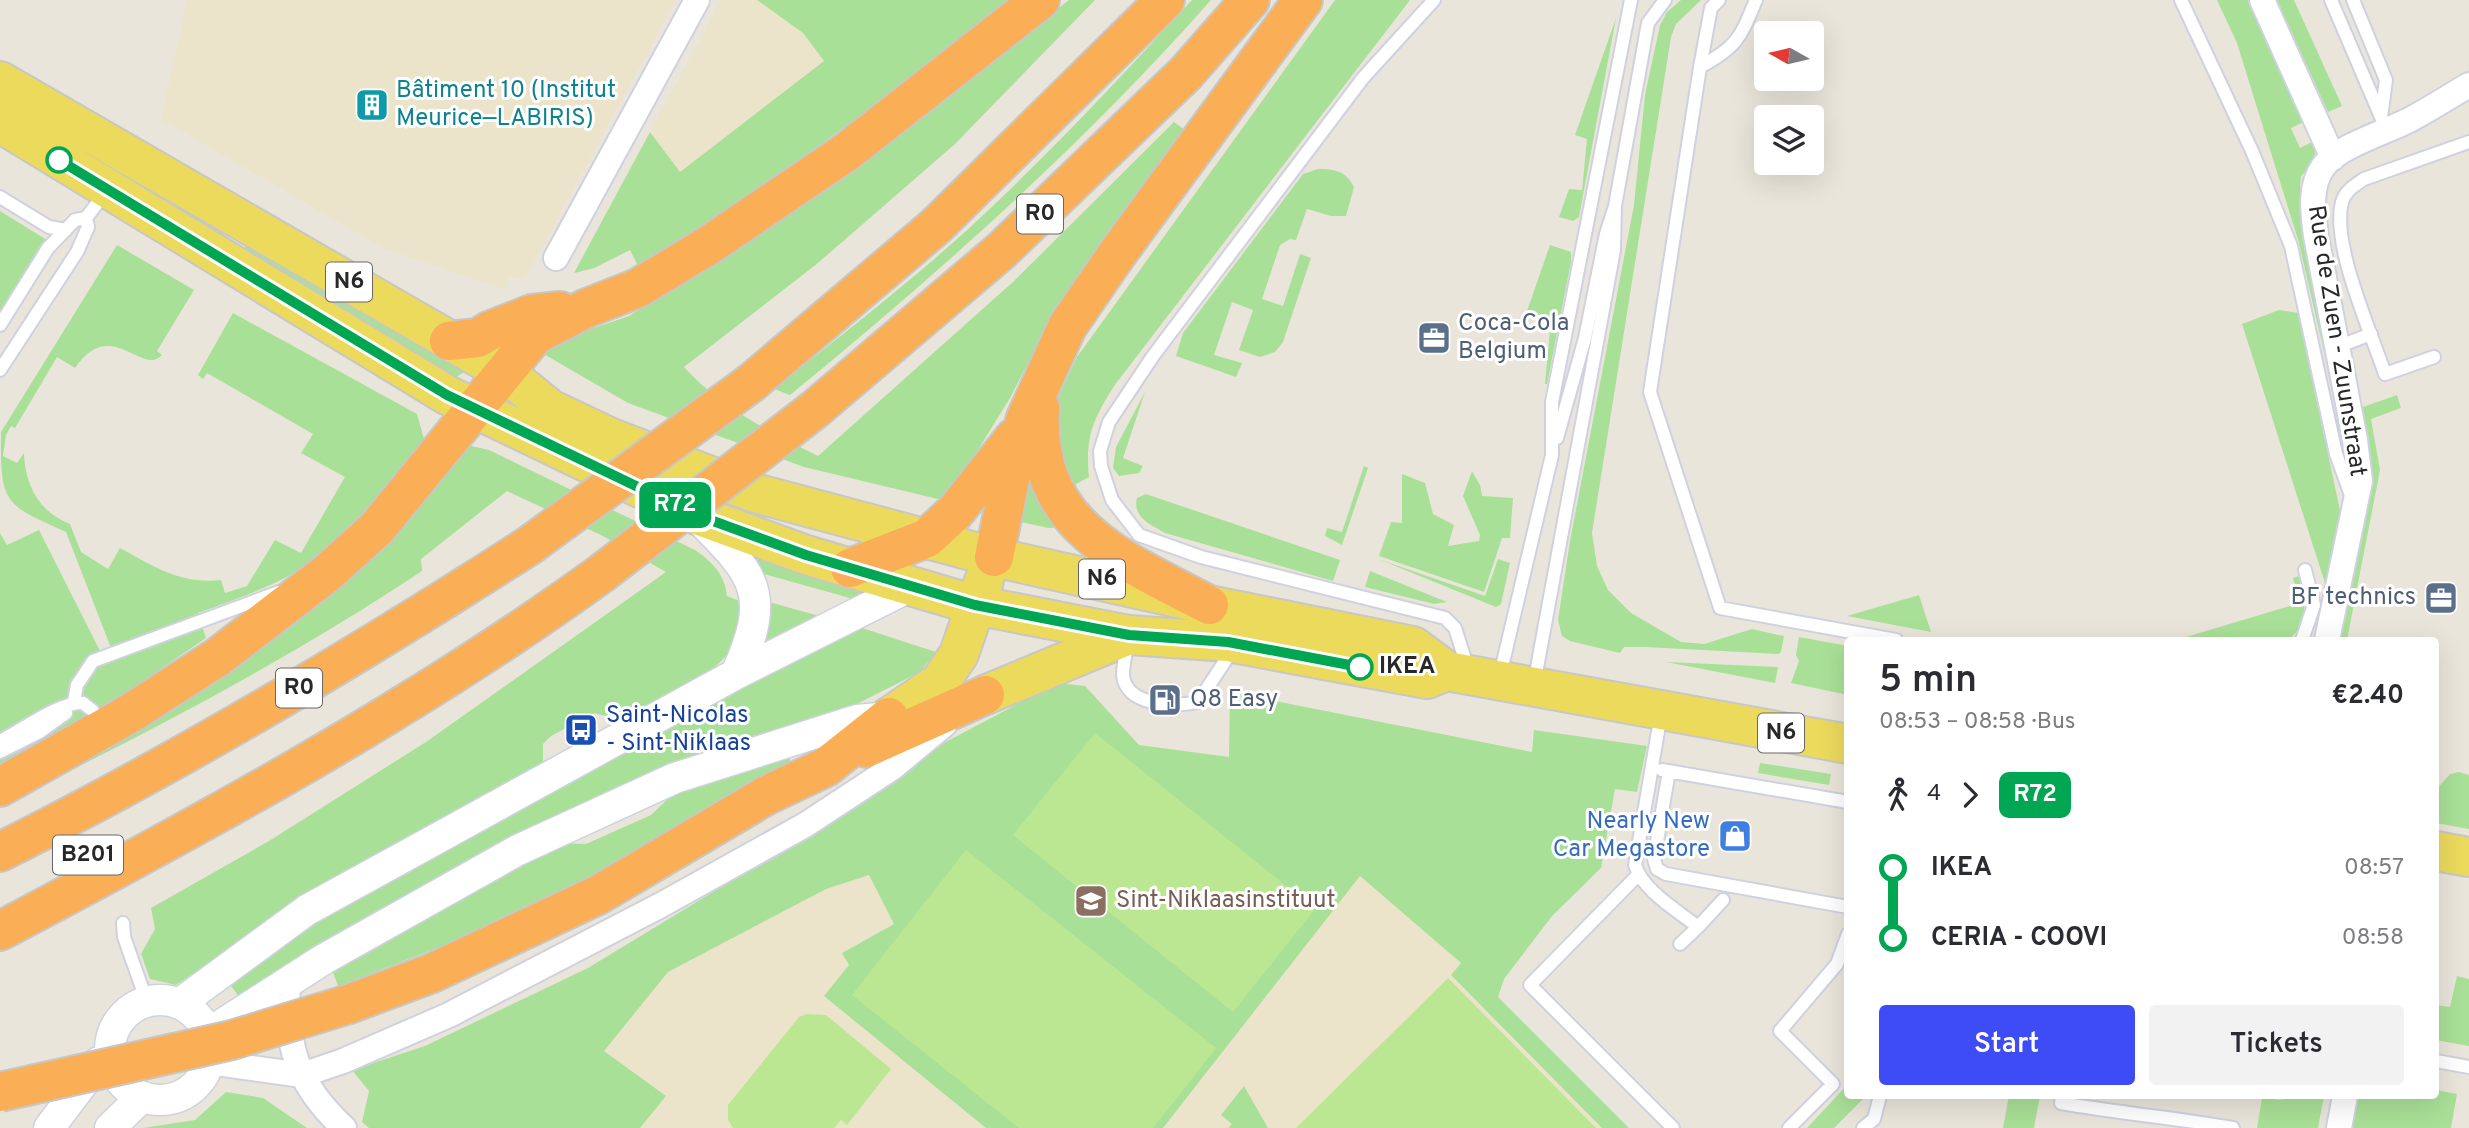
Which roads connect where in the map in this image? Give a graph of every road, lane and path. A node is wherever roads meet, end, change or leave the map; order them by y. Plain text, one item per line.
1 (697, 0) edge
2 (1041, 0) edge
3 (1165, 0) edge
4 (1250, 0) edge
5 (1303, 0) edge
6 (1434, 0) edge
7 (1630, 0) edge
8 (1665, 0) edge
9 (1719, 0) edge
10 (1756, 0) edge
11 (2181, 0) edge
12 (2262, 0) edge
13 (2331, 0) edge
14 (2353, 0) edge
15 (1700, 66) junction
16 (0, 80) edge
17 (2469, 85) edge
18 (0, 124) edge
19 (2384, 124) junction
20 (2469, 142) edge
21 (2333, 158) junction
22 (97, 173) junction
23 (0, 197) edge
24 (1615, 206) junction
25 (66, 230) junction
26 (556, 258) dead end
27 (587, 308) junction
28 (0, 325) edge
29 (2371, 334) junction
30 (449, 341) junction
31 (2337, 347) junction
32 (2434, 356) dead end
33 (0, 370) edge
34 (506, 373) junction
35 (1041, 380) junction
36 (476, 409) junction
37 (1026, 418) junction
38 (1552, 455) junction
39 (2355, 505) junction
40 (694, 514) junction
41 (927, 538) junction
42 (985, 554) junction
43 (850, 568) junction
44 (2305, 570) dead end
45 (326, 574) junction
46 (909, 587) junction
47 (975, 605) junction
48 (1209, 605) junction
49 (2323, 628) edge
50 (1129, 635) junction
51 (1880, 637) edge
52 (2307, 637) edge
53 (1236, 643) junction
54 (736, 674) junction
55 (1487, 679) junction
56 (985, 695) junction
57 (74, 702) junction
58 (1662, 710) junction
59 (888, 717) junction
60 (0, 741) edge
61 (1844, 743) edge
62 (0, 752) edge
63 (321, 752) junction
64 (826, 766) junction
65 (1652, 768) junction
66 (1669, 771) junction
67 (0, 787) edge
68 (1844, 801) edge
69 (225, 810) junction
70 (62, 821) junction
71 (0, 831) edge
72 (0, 852) edge
73 (2439, 852) edge
74 (2469, 857) edge
75 (1639, 874) junction
76 (0, 900) edge
77 (1723, 900) dead end
78 (1844, 906) edge
79 (123, 923) dead end
80 (1698, 927) junction
81 (0, 931) edge
82 (1680, 944) dead end
83 (1844, 945) edge
84 (0, 959) edge
85 (288, 980) junction
86 (147, 1002) junction
87 (179, 1004) junction
88 (208, 1048) junction
89 (110, 1052) junction
90 (2439, 1062) edge
91 (2469, 1067) edge
92 (302, 1075) junction
93 (0, 1093) edge
94 (142, 1097) junction
95 (1879, 1099) edge
96 (2062, 1099) edge
97 (2344, 1099) edge
98 (49, 1128) edge
99 (110, 1128) edge
100 (344, 1128) edge
101 (1673, 1128) edge
102 (1789, 1128) edge
103 (1863, 1128) edge
104 (2233, 1128) edge
105 (2339, 1128) edge

1 - 26 street
2 - 27 highway
3 - 70 highway, R0, bridge
4 - 63 highway, R0, bridge
5 - 35 highway
6 - 55 lane
7 - 38 lane
8 - 24 lane
9 - 15 lane
10 - 15 lane
11 - 39 lane
12 - 21 street
13 - 19 lane
14 - 19 lane
15 - 51 lane
16 - 22 main road, N6
17 - 19 street
18 - 22 main road, N6
19 - 21 street
20 - 29 lane
21 - 31 street, Rue de Zuen - Zuunstraat
22 - 25 lane
22 - 30 main road, N6
22 - 33 lane
22 - 36 main road, N6
23 - 25 lane
24 - 38 lane
24 - 55 lane
25 - 28 lane
27 - 30 highway
27 - 34 highway
29 - 31 lane
29 - 32 lane
30 - 34 main road, N6
31 - 39 street, Rue de Zuen - Zuunstraat
34 - 36 highway
34 - 41 main road, N6
35 - 37 highway
35 - 48 highway
36 - 40 main road, N6
36 - 45 highway
37 - 41 highway
37 - 42 highway
38 - 55 lane
39 - 49 street, Rue de Zuen - Zuunstraat
40 - 43 main road, N6
40 - 54 street
41 - 42 main road, N6
41 - 43 highway
42 - 46 main road
42 - 47 main road
42 - 48 main road, N6
43 - 46 main road, N6
44 - 49 lane
45 - 57 lane
45 - 67 highway
46 - 47 main road, N6
46 - 54 street
47 - 50 main road, N6
47 - 59 main road
48 - 55 main road, N6
49 - 52 lane
50 - 53 main road, N6
50 - 53 lane
50 - 56 main road
53 - 55 main road, N6
54 - 87 street
55 - 58 main road, N6
56 - 64 highway
56 - 92 street
57 - 60 lane
57 - 62 lane
58 - 61 main road, N6
58 - 65 lane
59 - 64 highway
59 - 85 street
63 - 69 highway, R0
63 - 76 highway, B201
64 - 93 highway, bridge
65 - 66 lane
65 - 75 lane
66 - 68 lane
66 - 78 lane
69 - 81 highway, R0
69 - 84 highway
70 - 71 highway
70 - 72 highway, R0
73 - 74 main road
75 - 80 lane
75 - 101 lane
77 - 80 lane
79 - 86 lane
80 - 82 lane
83 - 102 lane
85 - 88 street
85 - 92 street
86 - 87 street
86 - 89 street
87 - 88 street
88 - 92 street
88 - 94 street
89 - 94 street
89 - 98 street
90 - 91 lane
92 - 100 street
94 - 99 street
95 - 103 lane
96 - 104 lane
97 - 105 street

